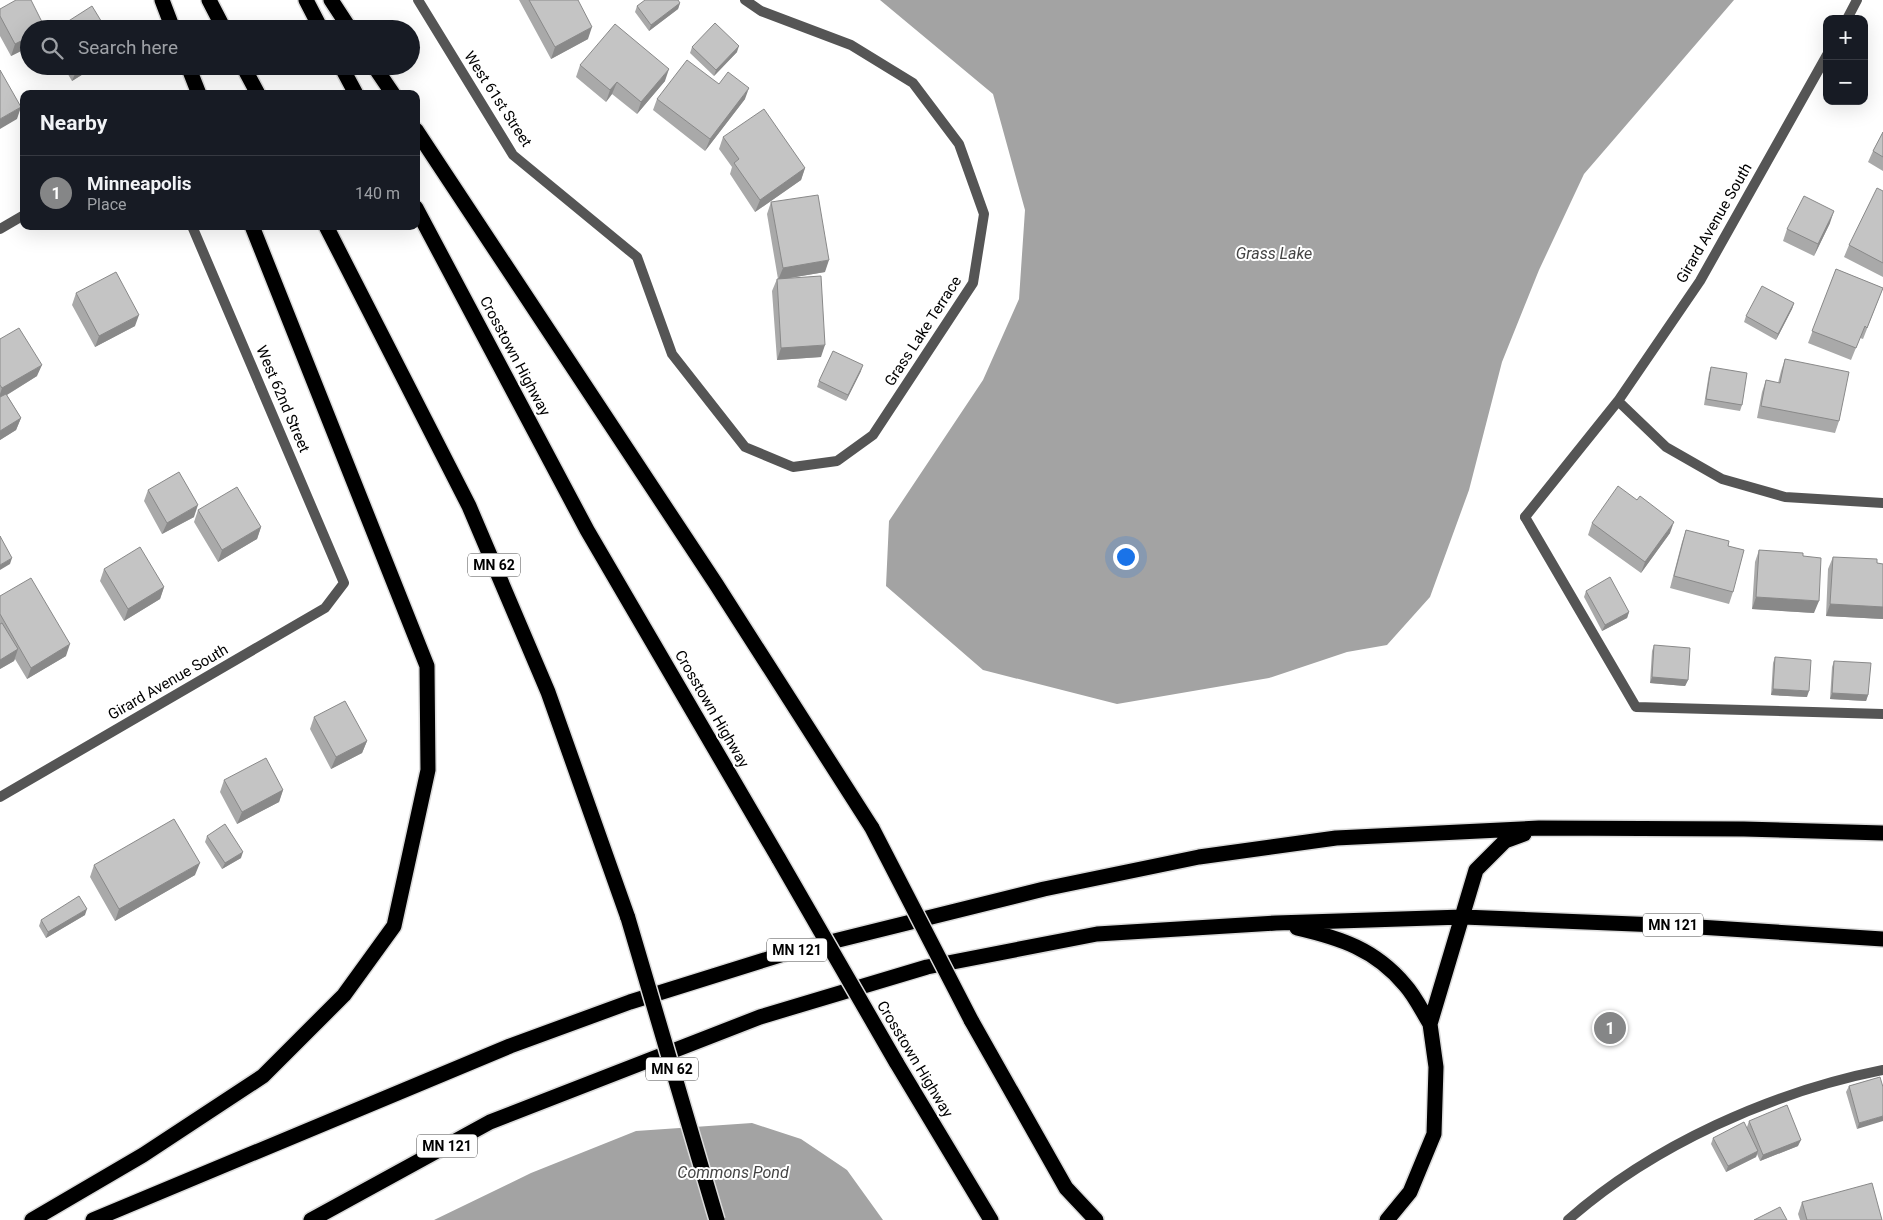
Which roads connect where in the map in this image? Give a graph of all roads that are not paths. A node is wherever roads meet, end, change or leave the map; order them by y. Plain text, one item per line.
1 (162, 0) edge
2 (209, 0) edge
3 (306, 0) edge
4 (331, 0) edge
5 (418, 0) edge
6 (745, 0) edge
7 (1858, 0) edge
8 (1849, 15) edge
9 (170, 20) edge
10 (219, 20) edge
11 (316, 20) edge
12 (344, 20) edge
13 (1824, 60) edge
14 (192, 75) edge
15 (248, 75) edge
16 (346, 75) edge
17 (380, 75) edge
18 (197, 90) edge
19 (256, 90) edge
20 (354, 90) edge
21 (390, 90) edge
22 (420, 136) edge
23 (420, 216) edge
24 (20, 218) edge
25 (0, 229) edge
26 (194, 230) edge
27 (254, 230) edge
28 (328, 230) edge
29 (637, 257) joint
30 (1618, 400) junction
31 (1883, 503) edge
32 (344, 583) joint
33 (1883, 714) edge
34 (0, 798) edge
35 (1539, 828) junction
36 (1883, 833) edge
37 (1463, 917) junction
38 (1276, 923) junction
39 (1883, 940) edge
40 (1430, 1024) junction
41 (1883, 1070) edge
42 (32, 1220) edge
43 (93, 1220) edge
44 (311, 1220) edge
45 (717, 1220) edge
46 (991, 1220) edge
47 (1096, 1220) edge
48 (1387, 1220) edge
49 (1568, 1220) edge

1 - 9 highway
2 - 10 highway
3 - 11 highway
4 - 12 highway
5 - 29 street, West 61st Street
6 - 29 street, Grass Lake Terrace
7 - 8 street
13 - 30 street, Girard Avenue South
14 - 18 highway
15 - 19 highway
16 - 20 highway
17 - 21 highway
22 - 47 highway, bridge
23 - 46 highway, Crosstown Highway, bridge
24 - 25 street
26 - 32 street, West 62nd Street
27 - 42 highway
28 - 45 highway, MN 62, bridge
30 - 31 street
30 - 33 street, Girard Avenue South
32 - 34 street, Girard Avenue South
35 - 36 highway, MN 121
35 - 37 highway
35 - 43 highway, MN 121
37 - 38 highway, MN 121
37 - 39 highway, MN 121
37 - 40 highway
38 - 40 highway
38 - 44 highway, MN 121
40 - 48 highway
41 - 49 street

